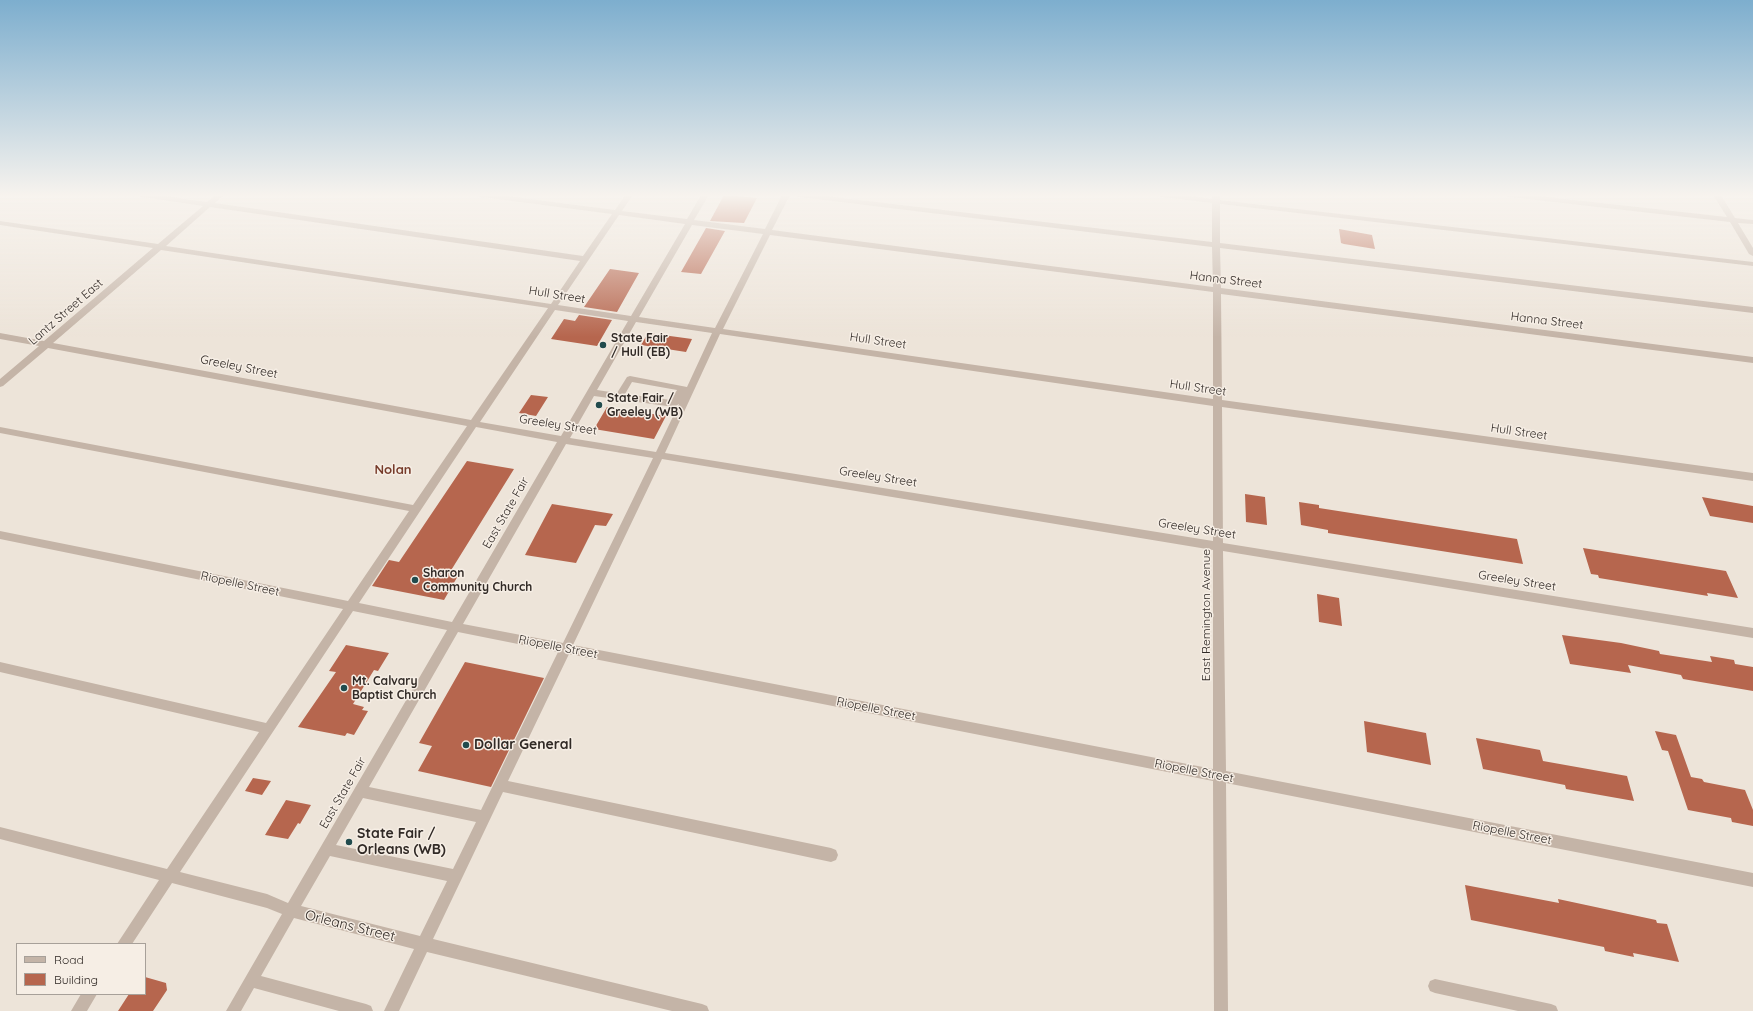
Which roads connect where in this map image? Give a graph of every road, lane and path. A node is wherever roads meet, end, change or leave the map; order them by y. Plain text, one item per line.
1 (120, 242) edge
2 (166, 242) edge
3 (473, 242) edge
4 (597, 242) edge
5 (678, 242) edge
6 (763, 242) edge
7 (839, 242) edge
8 (1192, 242) edge
9 (1575, 242) edge
10 (1746, 242) edge
11 (1216, 245) junction
12 (159, 248) junction
13 (1753, 254) edge
14 (586, 258) junction
15 (1753, 264) edge
16 (1217, 291) junction
17 (553, 306) junction
18 (1753, 310) edge
19 (635, 319) junction
20 (718, 330) junction
21 (0, 336) edge
22 (47, 343) junction
23 (1753, 360) edge
24 (0, 384) edge
25 (591, 392) junction
26 (619, 396) junction
27 (1217, 402) junction
28 (473, 424) junction
29 (0, 430) edge
30 (564, 439) junction
31 (659, 455) junction
32 (1753, 477) edge
33 (416, 509) junction
34 (0, 535) edge
35 (1219, 546) junction
36 (351, 606) junction
37 (454, 627) junction
38 (1753, 633) edge
39 (565, 649) junction
40 (0, 667) edge
41 (269, 729) junction
42 (1219, 776) junction
43 (499, 785) junction
44 (359, 791) junction
45 (484, 817) junction
46 (0, 833) edge
47 (326, 849) junction
48 (831, 856) dead end
49 (455, 876) junction
50 (170, 877) junction
51 (1753, 880) edge
52 (292, 910) junction
53 (125, 943) edge
54 (423, 944) junction
55 (251, 980) junction
56 (1435, 986) dead end
57 (89, 995) edge
58 (78, 1011) edge
59 (233, 1011) edge
60 (366, 1011) edge
61 (391, 1011) edge
62 (702, 1011) edge
63 (1221, 1011) edge
64 (1551, 1011) edge

1 - 12 street, Hull Street
2 - 12 street, Lantz Street East
3 - 14 street
4 - 14 street
5 - 19 street, East State Fair
6 - 20 street
7 - 16 street, Hanna Street
8 - 11 street
9 - 15 street
10 - 13 street
11 - 16 street, East Remington Avenue
11 - 18 street
12 - 17 street, Hull Street
12 - 22 street, Lantz Street East
14 - 17 street
16 - 23 street, Hanna Street
16 - 27 street, East Remington Avenue
17 - 19 street, Hull Street
17 - 28 street
19 - 20 street, Hull Street
19 - 25 street, East State Fair
20 - 27 street, Hull Street
20 - 31 street
21 - 22 street, Greeley Street
22 - 24 street, Lantz Street East
22 - 28 street, Greeley Street
25 - 26 street
25 - 30 street, East State Fair
26 - 26 street
27 - 32 street, Hull Street
27 - 35 street, East Remington Avenue
28 - 30 street, Greeley Street
28 - 33 street
29 - 33 street
30 - 31 street, Greeley Street
30 - 37 street, East State Fair
31 - 35 street, Greeley Street
31 - 39 street
33 - 36 street
34 - 36 street, Riopelle Street
35 - 38 street, Greeley Street
35 - 42 street, East Remington Avenue
36 - 37 street, Riopelle Street
36 - 41 street
37 - 39 street, Riopelle Street
37 - 44 street, East State Fair
39 - 42 street, Riopelle Street
39 - 43 street
40 - 41 street
41 - 50 street
42 - 51 street, Riopelle Street
42 - 63 street, East Remington Avenue
43 - 45 street
43 - 48 street
44 - 45 street
44 - 47 street, East State Fair
45 - 49 street
46 - 50 street, Orleans Street
47 - 49 street
47 - 52 street, East State Fair
49 - 54 street
50 - 52 street, Orleans Street
50 - 53 street
52 - 54 street, Orleans Street
52 - 55 street, East State Fair
54 - 61 street
54 - 62 street, Orleans Street
55 - 59 street, East State Fair
55 - 60 street
56 - 64 street
57 - 58 street

